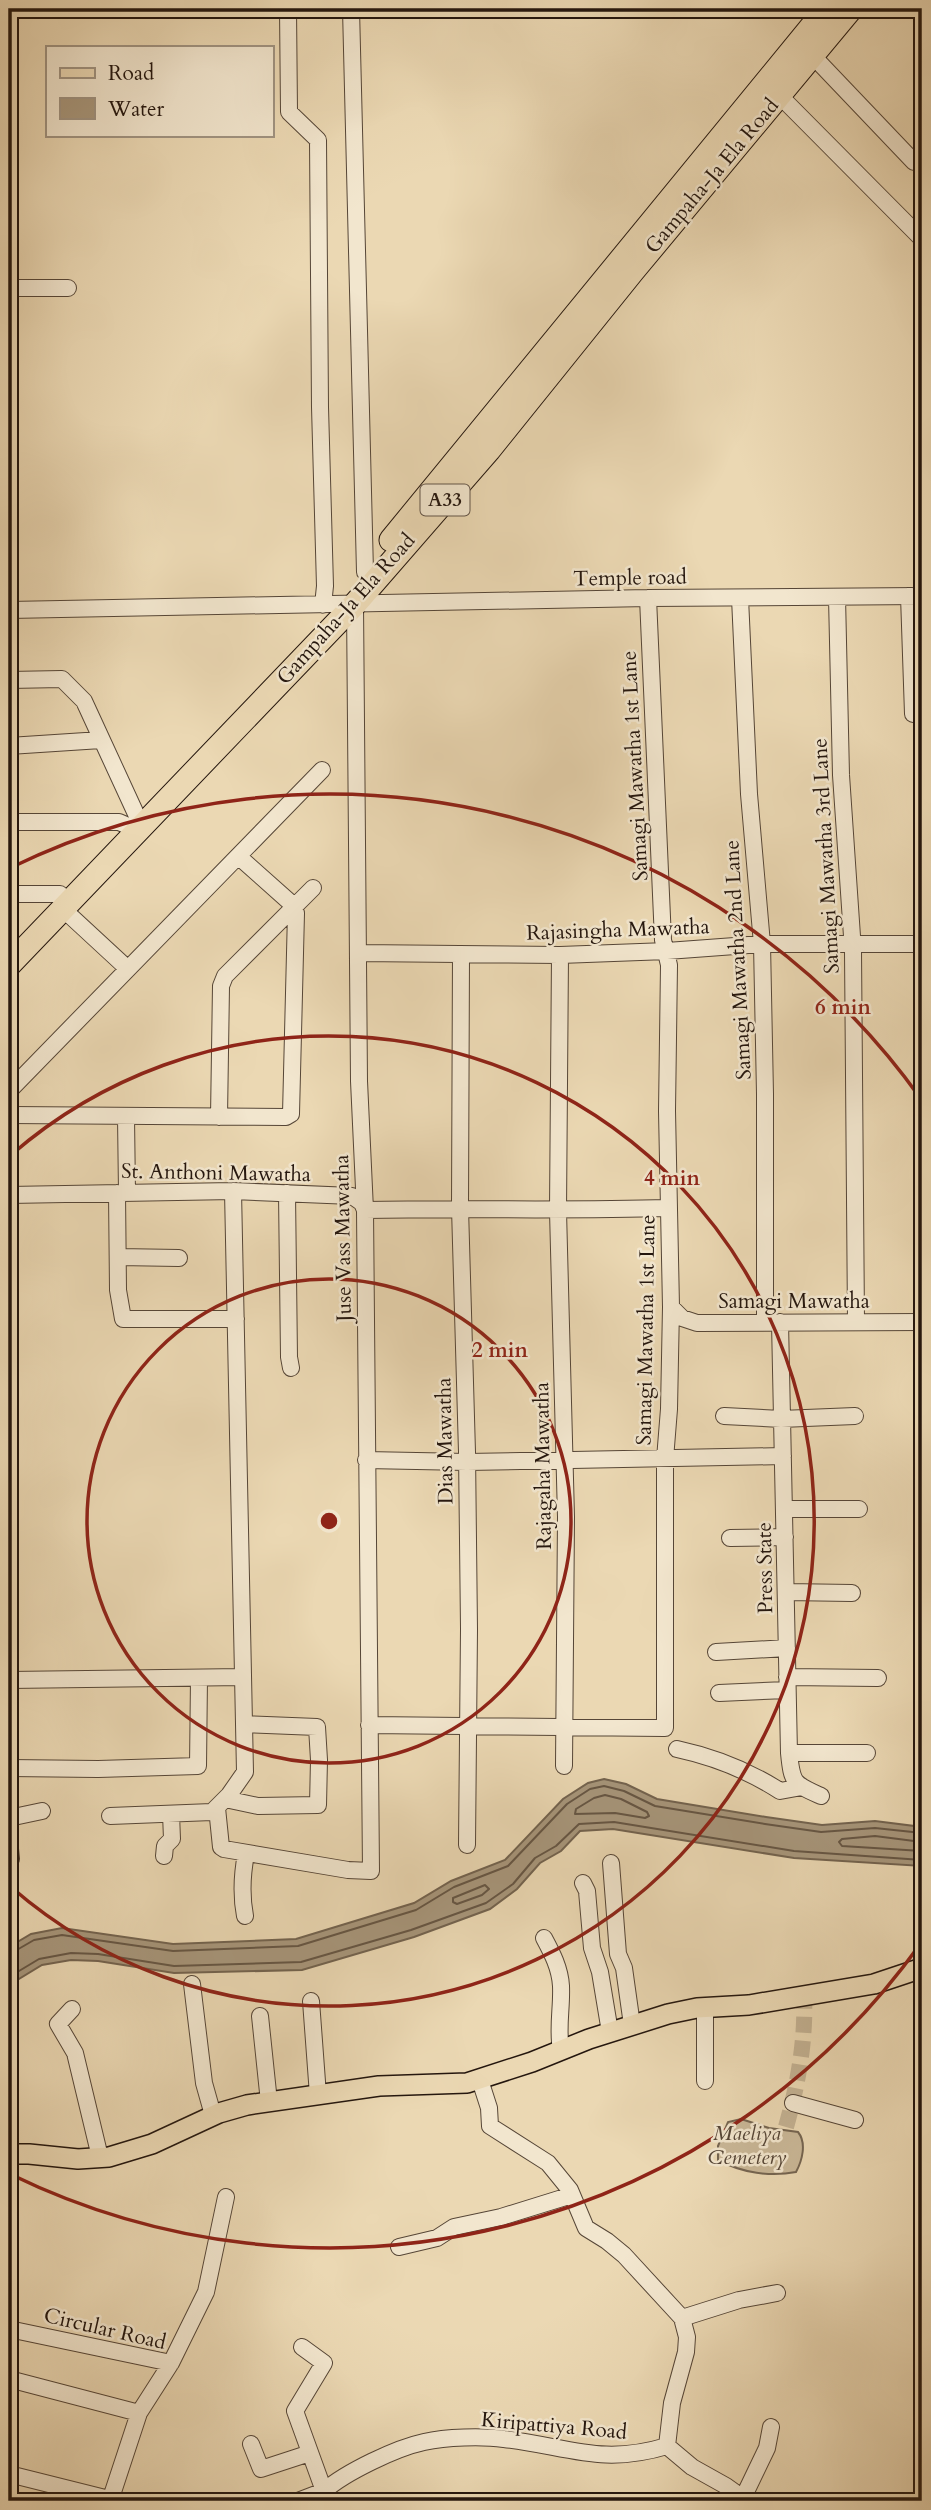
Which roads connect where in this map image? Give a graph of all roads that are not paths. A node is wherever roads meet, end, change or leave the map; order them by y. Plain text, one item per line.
1 (288, 9) edge
2 (351, 9) edge
3 (826, 9) edge
4 (851, 9) edge
5 (812, 55) junction
6 (779, 95) junction
7 (914, 162) dead end
8 (922, 239) edge
9 (9, 288) edge
10 (68, 288) dead end
11 (365, 572) junction
12 (916, 596) edge
13 (837, 597) junction
14 (648, 598) junction
15 (740, 598) junction
16 (338, 605) junction
17 (9, 610) edge
18 (9, 680) edge
19 (913, 714) dead end
20 (101, 740) junction
21 (9, 746) edge
22 (322, 770) dead end
23 (9, 822) edge
24 (136, 823) junction
25 (238, 856) junction
26 (313, 888) dead end
27 (9, 894) edge
28 (61, 901) junction
29 (293, 905) junction
30 (853, 943) junction
31 (762, 944) junction
32 (922, 944) edge
33 (9, 948) edge
34 (667, 951) junction
35 (358, 953) junction
36 (461, 954) junction
37 (560, 955) junction
38 (9, 965) edge
39 (128, 969) junction
40 (9, 1091) edge
41 (9, 1115) edge
42 (126, 1117) junction
43 (219, 1117) junction
44 (233, 1191) junction
45 (122, 1193) junction
46 (287, 1193) junction
47 (9, 1195) edge
48 (460, 1208) junction
49 (668, 1208) junction
50 (365, 1210) junction
51 (558, 1211) junction
52 (118, 1257) junction
53 (179, 1258) dead end
54 (671, 1307) junction
55 (236, 1319) junction
56 (772, 1322) junction
57 (856, 1322) junction
58 (922, 1322) edge
59 (291, 1368) dead end
60 (724, 1416) dead end
61 (855, 1416) dead end
62 (781, 1419) junction
63 (783, 1456) junction
64 (564, 1459) junction
65 (665, 1459) junction
66 (366, 1460) junction
67 (467, 1462) junction
68 (784, 1509) junction
69 (859, 1509) dead end
70 (785, 1537) junction
71 (730, 1538) dead end
72 (786, 1592) junction
73 (852, 1593) dead end
74 (787, 1648) junction
75 (716, 1652) dead end
76 (243, 1677) junction
77 (199, 1678) junction
78 (878, 1678) dead end
79 (9, 1680) edge
80 (787, 1683) junction
81 (719, 1693) dead end
82 (244, 1724) junction
83 (369, 1724) junction
84 (468, 1726) junction
85 (564, 1726) junction
86 (677, 1749) dead end
87 (789, 1753) junction
88 (867, 1753) dead end
89 (564, 1766) dead end
90 (9, 1769) edge
91 (802, 1787) junction
92 (821, 1796) dead end
93 (221, 1804) junction
94 (42, 1811) dead end
95 (171, 1814) junction
96 (110, 1816) dead end
97 (9, 1818) edge
98 (9, 1839) edge
99 (467, 1844) dead end
100 (246, 1854) junction
101 (164, 1856) dead end
102 (11, 1859) dead end
103 (611, 1863) dead end
104 (583, 1883) dead end
105 (245, 1916) dead end
106 (544, 1938) dead end
107 (922, 1968) edge
108 (192, 1984) dead end
109 (311, 2001) dead end
110 (705, 2008) junction
111 (72, 2009) dead end
112 (260, 2016) dead end
113 (632, 2025) junction
114 (610, 2032) junction
115 (561, 2050) junction
116 (480, 2080) junction
117 (705, 2081) dead end
118 (318, 2095) junction
119 (269, 2102) junction
120 (793, 2103) dead end
121 (213, 2115) junction
122 (855, 2120) dead end
123 (9, 2154) edge
124 (100, 2157) junction
125 (572, 2195) junction
126 (226, 2197) dead end
127 (399, 2246) dead end
128 (777, 2293) dead end
129 (682, 2318) junction
130 (9, 2329) edge
131 (302, 2347) dead end
132 (171, 2363) junction
133 (9, 2379) edge
134 (139, 2413) junction
135 (771, 2427) dead end
136 (251, 2444) dead end
137 (667, 2446) junction
138 (310, 2453) junction
139 (9, 2474) edge
140 (324, 2491) junction
141 (109, 2500) edge
142 (745, 2500) edge
143 (298, 2501) edge

1 - 16 street, Juse Vass Mawatha
2 - 11 street
3 - 11 highway, Gampaha-Ja Ela Road / A33
4 - 5 highway, Gampaha-Ja Ela Road / A33
5 - 6 highway, Gampaha-Ja Ela Road / A33
5 - 7 street
6 - 8 street
6 - 16 highway, Gampaha-Ja Ela Road / A33
9 - 10 street
11 - 16 highway, Gampaha-Ja Ela Road / A33
12 - 13 street, Temple road
12 - 19 street
13 - 15 street, Temple road
13 - 30 street, Samagi Mawatha 3rd Lane
14 - 15 street, Temple road
14 - 16 street, Temple road
14 - 34 street, Samagi Mawatha 1st Lane
15 - 31 street, Samagi Mawatha 2nd Lane
16 - 17 street, Temple road
16 - 24 highway, Gampaha-Ja Ela Road / A33
16 - 35 street, Juse Vass Mawatha
18 - 20 street
20 - 21 street
20 - 24 street
22 - 25 street
23 - 24 street
24 - 28 highway, Gampaha-Ja Ela Road / A33
25 - 29 street
25 - 39 street
26 - 29 street
27 - 28 street
28 - 33 highway, Gampaha-Ja Ela Road / A33
28 - 38 highway, Gampaha-Ja Ela Road / A33
28 - 39 street
29 - 43 street
29 - 43 street
30 - 31 street, Rajasingha Mawatha
30 - 32 street, Rajasingha Mawatha
30 - 57 street, Samagi Mawatha 3rd Lane
31 - 34 street, Rajasingha Mawatha
31 - 56 street, Samagi Mawatha 2nd Lane
34 - 37 street, Rajasingha Mawatha
34 - 49 street, Samagi Mawatha 1st Lane
35 - 36 street, Rajasingha Mawatha
35 - 50 street, Juse Vass Mawatha
36 - 37 street, Rajasingha Mawatha
36 - 48 street, Dias Mawatha
37 - 51 street, Rajagaha Mawatha
39 - 40 street
41 - 42 street
42 - 43 street
42 - 45 street
44 - 45 street, St. Anthoni Mawatha
44 - 46 street, St. Anthoni Mawatha
44 - 55 street
45 - 47 street, St. Anthoni Mawatha
45 - 52 street
46 - 50 street, St. Anthoni Mawatha
46 - 59 street
48 - 50 street, St. Anthoni Mawatha
48 - 51 street, St. Anthoni Mawatha
48 - 67 street, Dias Mawatha
49 - 51 street, St. Anthoni Mawatha
49 - 54 street, Samagi Mawatha 1st Lane
50 - 66 street, Juse Vass Mawatha
51 - 64 street, Rajagaha Mawatha
52 - 53 street
52 - 55 street
54 - 56 street, Samagi Mawatha
54 - 65 street, Samagi Mawatha 1st Lane
55 - 76 street
56 - 57 street, Samagi Mawatha
56 - 62 street, Press State
57 - 58 street, Samagi Mawatha
60 - 62 street
61 - 62 street
62 - 63 street, Press State
63 - 65 street
63 - 68 street, Press State
64 - 65 street
64 - 67 street
64 - 85 street, Rajagaha Mawatha
65 - 85 street, Samagi Mawatha 1st Lane
66 - 67 street
66 - 83 street, Juse Vass Mawatha
67 - 84 street, Dias Mawatha
68 - 69 street
68 - 70 street, Press State
70 - 71 street
70 - 72 street, Press State
72 - 73 street
72 - 74 street, Press State
74 - 75 street
74 - 80 street, Press State
76 - 77 street
76 - 82 street
77 - 79 street
77 - 90 street
78 - 80 street
80 - 81 street
80 - 87 street, Press State
82 - 93 street
82 - 93 street
83 - 84 street
83 - 100 street, Juse Vass Mawatha
84 - 85 street
84 - 99 street, Dias Mawatha
85 - 89 street, Rajagaha Mawatha
86 - 91 street
87 - 88 street
87 - 91 street, Press State
91 - 92 street
93 - 95 street
93 - 100 street
94 - 97 street
95 - 96 street
95 - 101 street
98 - 102 street
100 - 105 street
103 - 113 street
104 - 114 street
106 - 115 street
107 - 110 main road
108 - 121 street
109 - 118 street
110 - 113 main road
110 - 117 street
111 - 124 street
112 - 119 street
113 - 114 main road
114 - 115 main road
115 - 116 main road
116 - 118 main road
116 - 125 street
118 - 119 main road
119 - 121 main road
120 - 122 street
121 - 124 main road
123 - 124 main road
125 - 127 street
125 - 129 street
126 - 132 street
128 - 129 street
129 - 137 street
130 - 132 street, Circular Road
131 - 138 street
132 - 134 street, Circular Road
133 - 134 street
134 - 141 street, Circular Road
135 - 142 street
136 - 138 street
137 - 140 street, Kiripattiya Road
137 - 142 street
138 - 140 street
139 - 141 street
140 - 143 street, Kiripattiya Road

